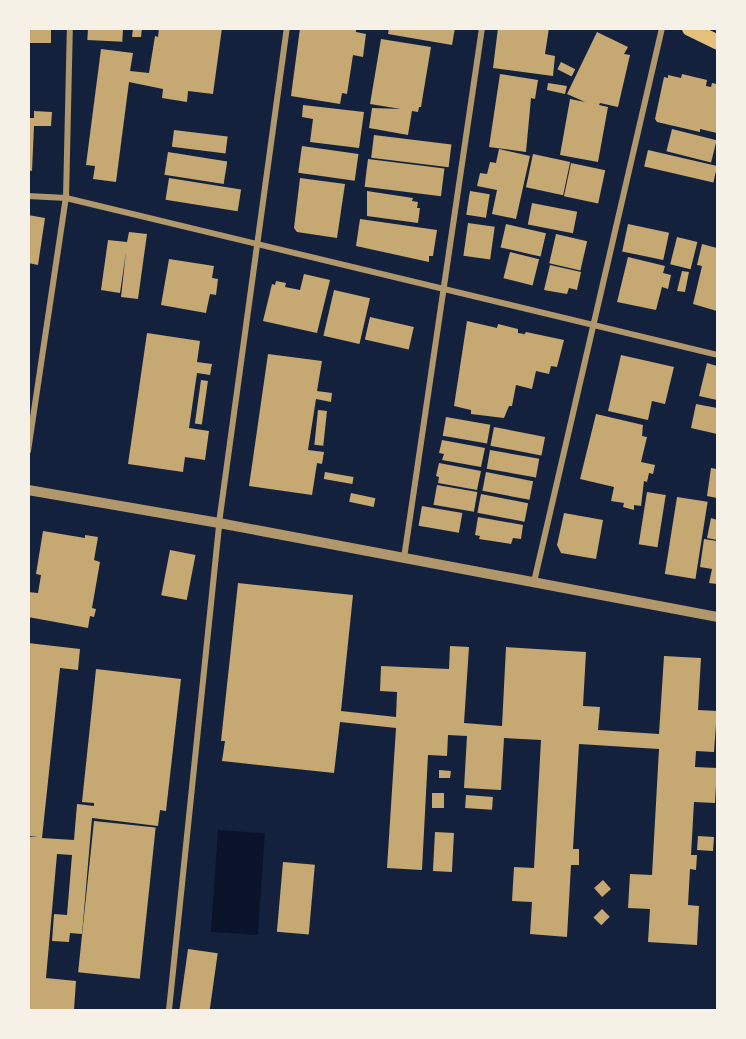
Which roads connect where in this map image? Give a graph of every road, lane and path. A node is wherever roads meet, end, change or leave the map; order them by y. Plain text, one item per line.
1 (70, 28) edge
2 (287, 28) edge
3 (482, 28) edge
4 (662, 28) edge
5 (689, 28) edge
6 (717, 42) edge
7 (28, 196) edge
8 (66, 198) junction
9 (259, 246) junction
10 (443, 288) junction
11 (594, 325) junction
12 (717, 355) edge
13 (28, 450) edge
14 (28, 490) edge
15 (219, 523) junction
16 (404, 558) junction
17 (534, 582) junction
18 (717, 616) edge
19 (169, 1011) edge

1 - 8 street
2 - 9 street
3 - 10 street
4 - 11 street
5 - 6 main road
7 - 8 street
8 - 9 street
8 - 13 street
9 - 10 street
9 - 15 street
10 - 11 street
10 - 16 street
11 - 12 street
11 - 17 street
14 - 15 street
15 - 16 street
15 - 19 street
16 - 17 street
17 - 18 street

